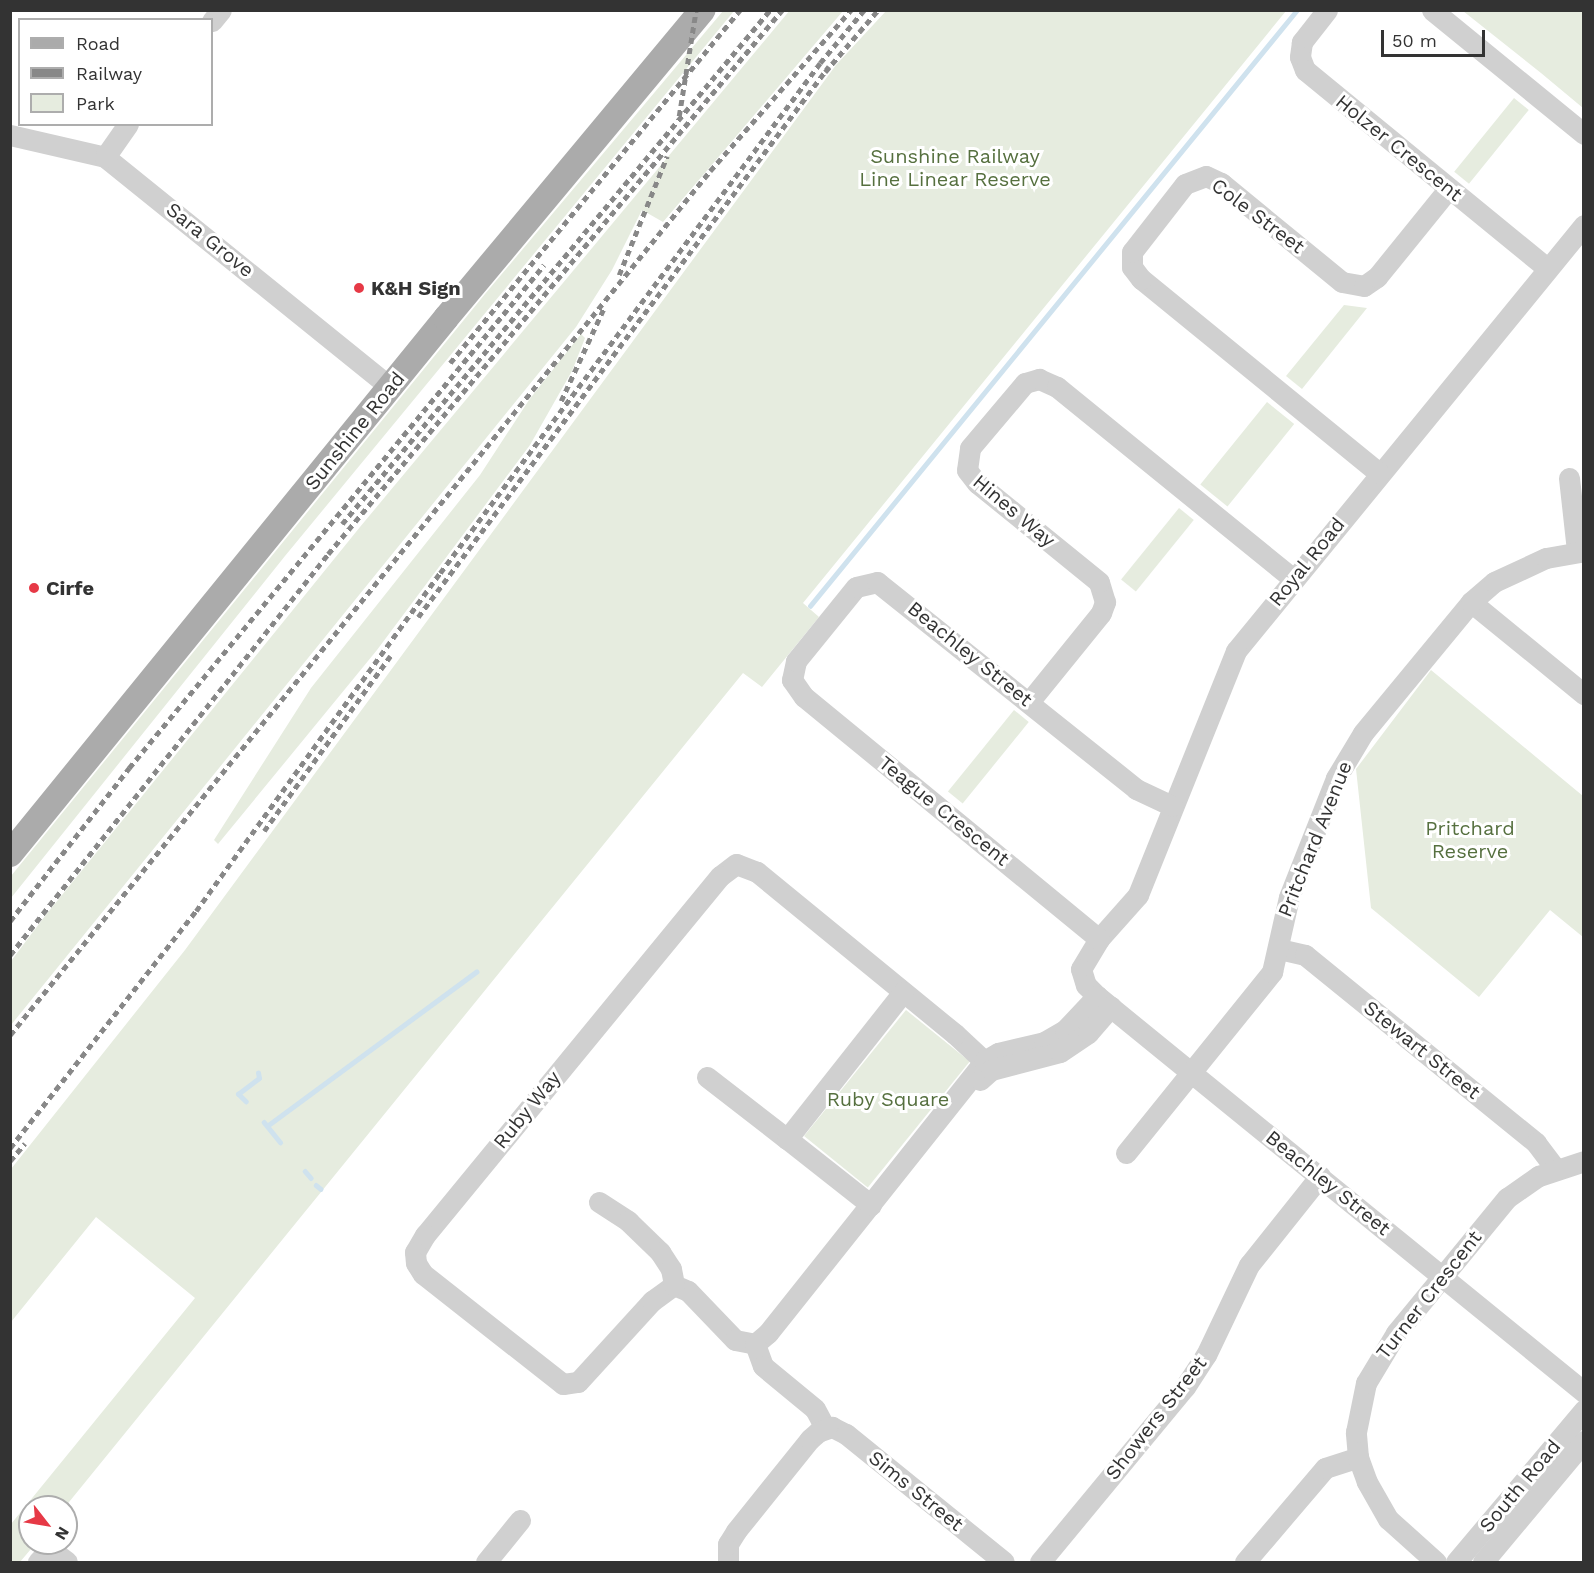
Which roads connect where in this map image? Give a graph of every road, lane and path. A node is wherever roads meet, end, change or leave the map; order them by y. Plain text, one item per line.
1 (703, 10) edge
2 (1327, 10) edge
3 (1432, 10) edge
4 (127, 126) edge
5 (1584, 134) edge
6 (10, 135) edge
7 (105, 157) junction
8 (1449, 188) junction
9 (1584, 225) edge
10 (1548, 268) junction
11 (390, 387) junction
12 (1379, 473) junction
13 (1569, 478) dead end
14 (1580, 551) edge
15 (1293, 579) junction
16 (1471, 602) junction
17 (792, 680) joint
18 (1584, 694) edge
19 (1029, 702) junction
20 (1172, 806) junction
21 (10, 854) edge
22 (1099, 939) junction
23 (1279, 949) junction
24 (1081, 969) joint
25 (903, 992) junction
26 (1104, 1001) junction
27 (988, 1066) junction
28 (1193, 1072) junction
29 (707, 1077) dead end
30 (787, 1139) junction
31 (1126, 1153) dead end
32 (1584, 1161) edge
33 (1555, 1168) junction
34 (1320, 1176) junction
35 (599, 1202) dead end
36 (871, 1205) junction
37 (1442, 1276) junction
38 (674, 1285) junction
39 (755, 1344) junction
40 (1584, 1392) edge
41 (1584, 1410) edge
42 (825, 1428) junction
43 (1584, 1441) edge
44 (1358, 1457) junction
45 (520, 1520) dead end
46 (44, 1556) edge
47 (67, 1563) edge
48 (486, 1563) edge
49 (728, 1563) edge
50 (1004, 1563) edge
51 (1040, 1563) edge
52 (1245, 1563) edge
53 (1437, 1563) edge
54 (1456, 1563) edge
55 (1483, 1563) edge

1 - 11 main road, Sunshine Road
2 - 8 street, Holzer Crescent
3 - 5 street
4 - 7 street
6 - 7 street, Sara Grove
7 - 11 street, Sara Grove
8 - 10 street, Holzer Crescent
8 - 12 street, Cole Street
9 - 10 street, Royal Road
10 - 12 street, Royal Road
11 - 21 main road, Sunshine Road
12 - 15 street, Royal Road
13 - 14 street
14 - 16 street, Pritchard Avenue
15 - 19 street, Hines Way
15 - 20 street, Royal Road
16 - 18 street
16 - 23 street, Pritchard Avenue
17 - 19 street, Beachley Street
17 - 22 street, Teague Crescent
19 - 20 street, Beachley Street
20 - 22 street, Royal Road
22 - 24 street, Royal Road
23 - 28 street, Pritchard Avenue
23 - 33 street, Stewart Street
24 - 26 street, Beachley Street
25 - 27 street, Ruby Way
25 - 30 street
25 - 38 street, Ruby Way
26 - 27 street
26 - 28 street, Beachley Street
27 - 36 street
28 - 31 street, Pritchard Avenue
28 - 34 street, Beachley Street
29 - 30 street
30 - 36 street
32 - 33 street, Turner Crescent
33 - 37 street, Turner Crescent
34 - 37 street, Beachley Street
34 - 51 street, Showers Street
35 - 38 street
36 - 39 street
37 - 40 street, Beachley Street
37 - 44 street, Turner Crescent
38 - 39 street
39 - 42 street
41 - 54 street, South Road
42 - 49 street
42 - 50 street, Sims Street
43 - 55 street, South Road
44 - 52 street
44 - 53 street, Turner Crescent
45 - 48 street
46 - 47 street

